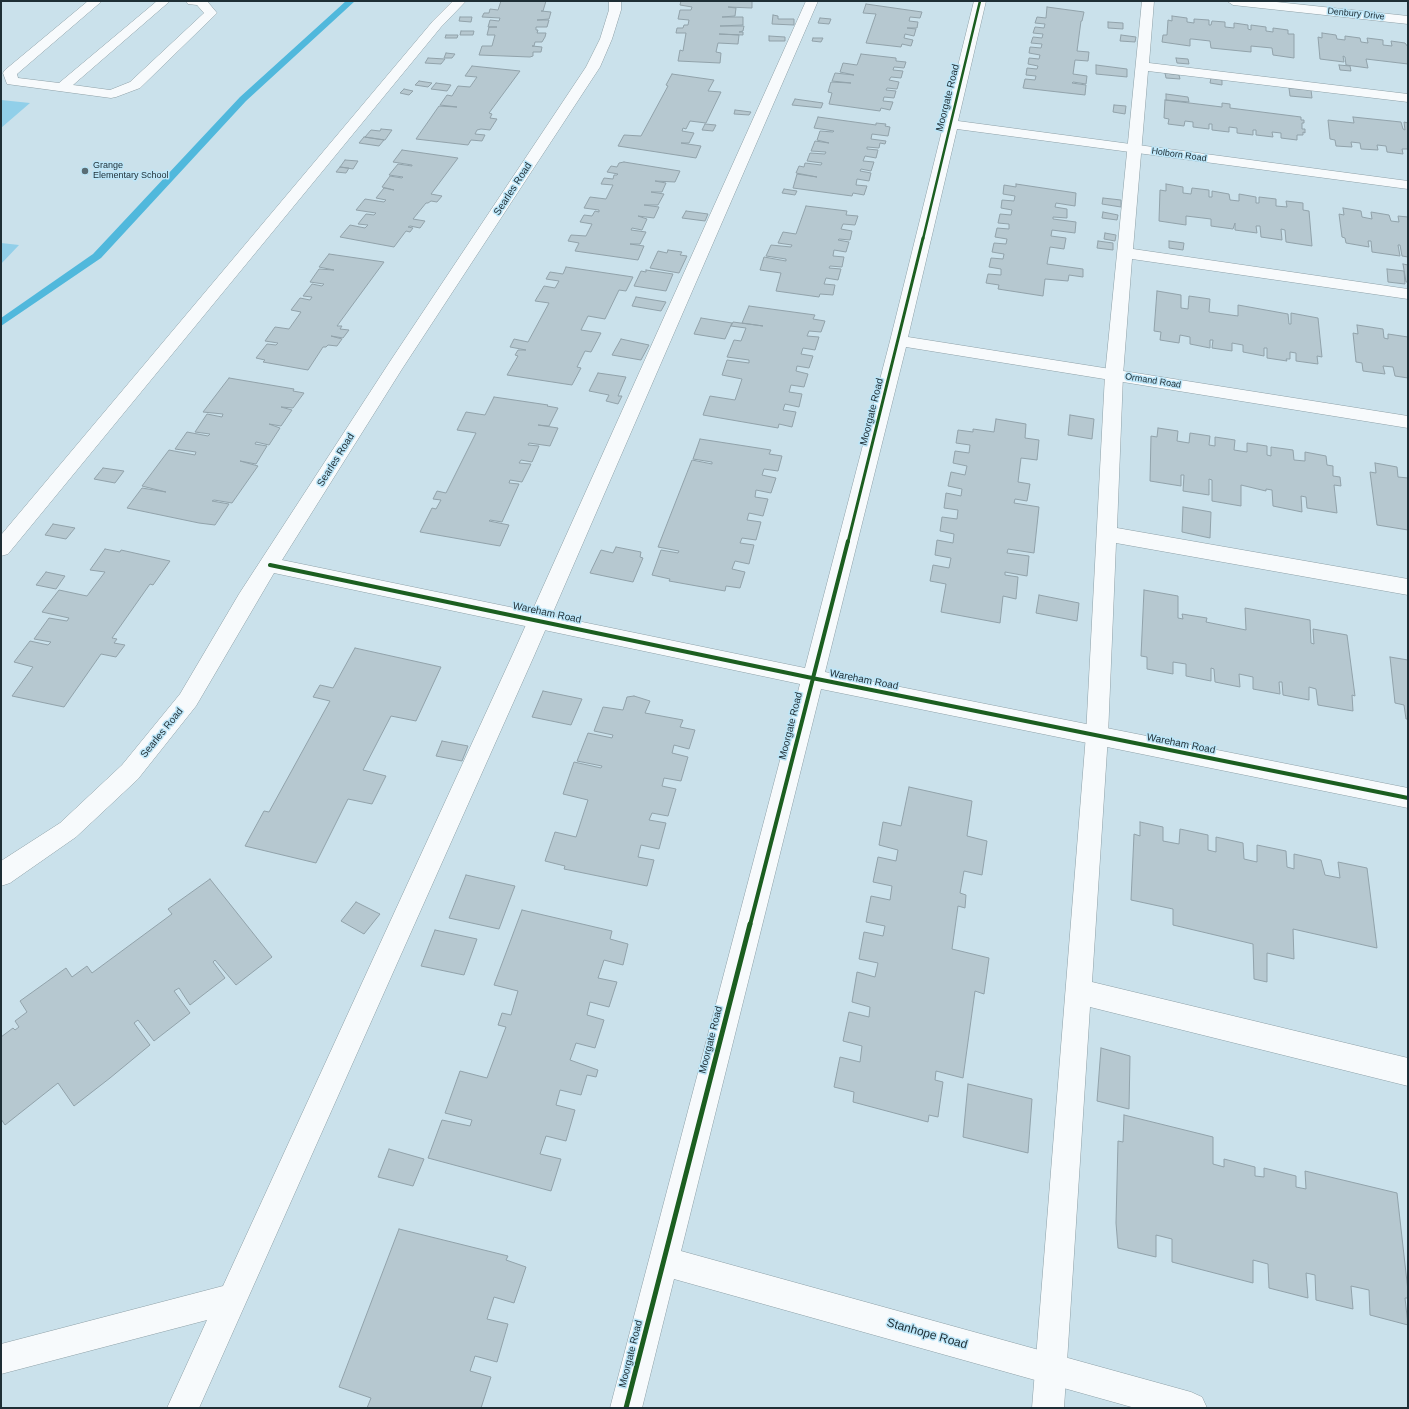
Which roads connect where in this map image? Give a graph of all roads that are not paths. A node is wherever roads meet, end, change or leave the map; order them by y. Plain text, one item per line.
1 (96, 1) edge
2 (164, 1) edge
3 (192, 1) edge
4 (460, 1) edge
5 (615, 1) edge
6 (812, 1) edge
7 (980, 1) edge
8 (1148, 1) edge
9 (1233, 1) edge
10 (1408, 20) edge
11 (1142, 66) junction
12 (62, 88) junction
13 (1408, 98) edge
14 (950, 124) junction
15 (1134, 149) junction
16 (1408, 185) edge
17 (1125, 253) junction
18 (1408, 294) edge
19 (899, 341) junction
20 (1114, 375) junction
21 (1408, 422) edge
22 (1107, 534) junction
23 (1, 549) edge
24 (270, 565) junction
25 (1408, 587) edge
26 (539, 620) junction
27 (812, 678) junction
28 (1097, 735) junction
29 (1408, 798) edge
30 (1, 875) edge
31 (1078, 991) junction
32 (1408, 1072) edge
33 (663, 1261) junction
34 (233, 1298) junction
35 (1, 1360) edge
36 (1051, 1369) junction
37 (183, 1408) edge
38 (626, 1408) edge
39 (1048, 1408) edge
40 (1191, 1408) edge

1 - 12 street
2 - 12 street
3 - 12 street
4 - 23 street
5 - 24 street, Searles Road
6 - 26 street
7 - 14 street, Moorgate Road
8 - 11 street
9 - 10 street, Denbury Drive
11 - 13 street
11 - 15 street
14 - 15 street, Holborn Road
14 - 19 street, Moorgate Road
15 - 16 street, Holborn Road
15 - 17 street
17 - 18 street
17 - 20 street
19 - 20 street, Ormand Road
19 - 27 street, Moorgate Road
20 - 21 street, Ormand Road
20 - 22 street
22 - 25 street
22 - 28 street
24 - 26 street, Wareham Road
24 - 30 street, Searles Road
26 - 27 street, Wareham Road
26 - 34 street
27 - 28 street, Wareham Road
27 - 33 street, Moorgate Road
28 - 29 street, Wareham Road
28 - 31 street
31 - 32 street
31 - 36 street
33 - 36 street, Stanhope Road
33 - 38 street, Moorgate Road
34 - 35 street
34 - 37 street
36 - 39 street
36 - 40 street, Stanhope Road

